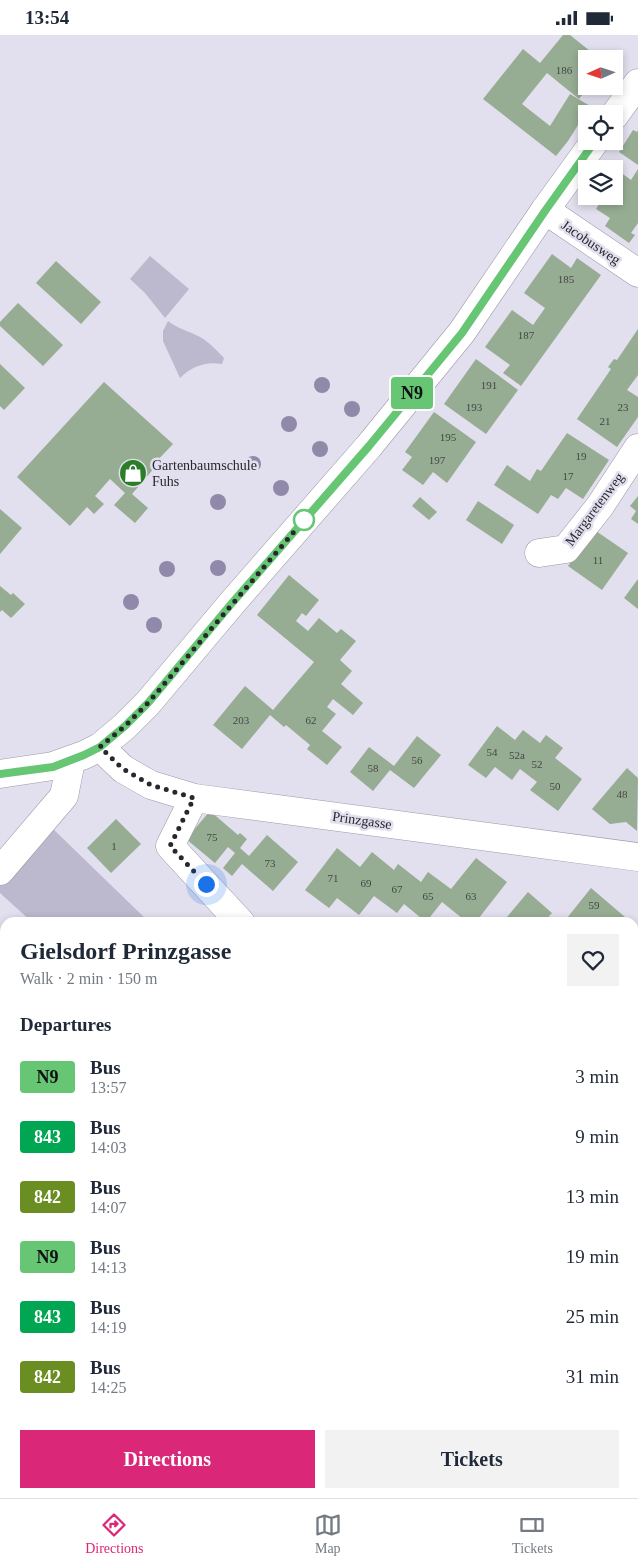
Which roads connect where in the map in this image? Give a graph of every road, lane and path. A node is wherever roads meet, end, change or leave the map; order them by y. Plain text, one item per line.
1 (638, 83) edge
2 (622, 105) edge
3 (589, 150) edge
4 (545, 211) junction
5 (638, 273) edge
6 (638, 448) edge
7 (539, 553) dead end
8 (100, 747) junction
9 (71, 761) junction
10 (0, 774) edge
11 (194, 798) junction
12 (638, 857) edge
13 (0, 871) edge
14 (235, 917) edge

1 - 2 street
3 - 4 street
4 - 5 street, Jacobusweg
4 - 8 street
6 - 7 street, Margaretenweg
8 - 9 street
8 - 11 street, Prinzgasse
9 - 10 street
9 - 13 street
11 - 12 street, Prinzgasse
11 - 14 street

